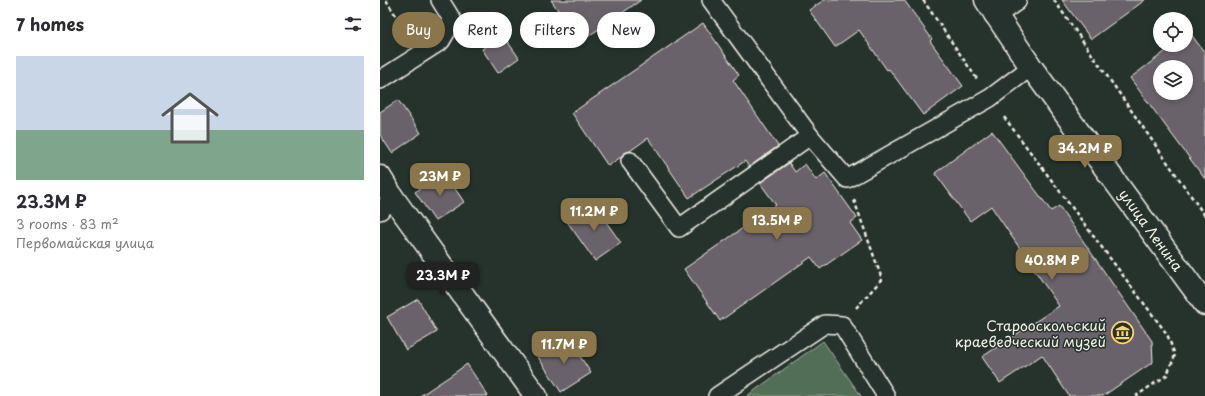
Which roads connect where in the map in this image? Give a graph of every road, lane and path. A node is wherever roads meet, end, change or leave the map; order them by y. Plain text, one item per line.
1 (386, 0) edge
2 (440, 0) edge
3 (711, 0) edge
4 (923, 0) edge
5 (1015, 0) edge
6 (1054, 0) edge
7 (991, 7) edge
8 (420, 54) junction
9 (1031, 67) junction
10 (380, 80) edge
11 (990, 98) junction
12 (810, 136) junction
13 (630, 161) dead end
14 (380, 177) edge
15 (847, 179) junction
16 (387, 204) edge
17 (1205, 216) edge
18 (1205, 304) edge
19 (842, 325) junction
20 (536, 396) edge
21 (717, 396) edge
22 (886, 396) edge
23 (1136, 396) edge

1 - 8 path
2 - 8 lane
3 - 12 lane
4 - 11 path
5 - 7 main road
6 - 17 path
7 - 9 main road, улица Ленина
8 - 10 lane
9 - 11 lane
9 - 18 main road, улица Ленина
11 - 15 lane
11 - 23 path
12 - 13 lane
12 - 15 lane
14 - 16 main road
15 - 19 path
16 - 20 main road
19 - 21 lane
19 - 22 lane

